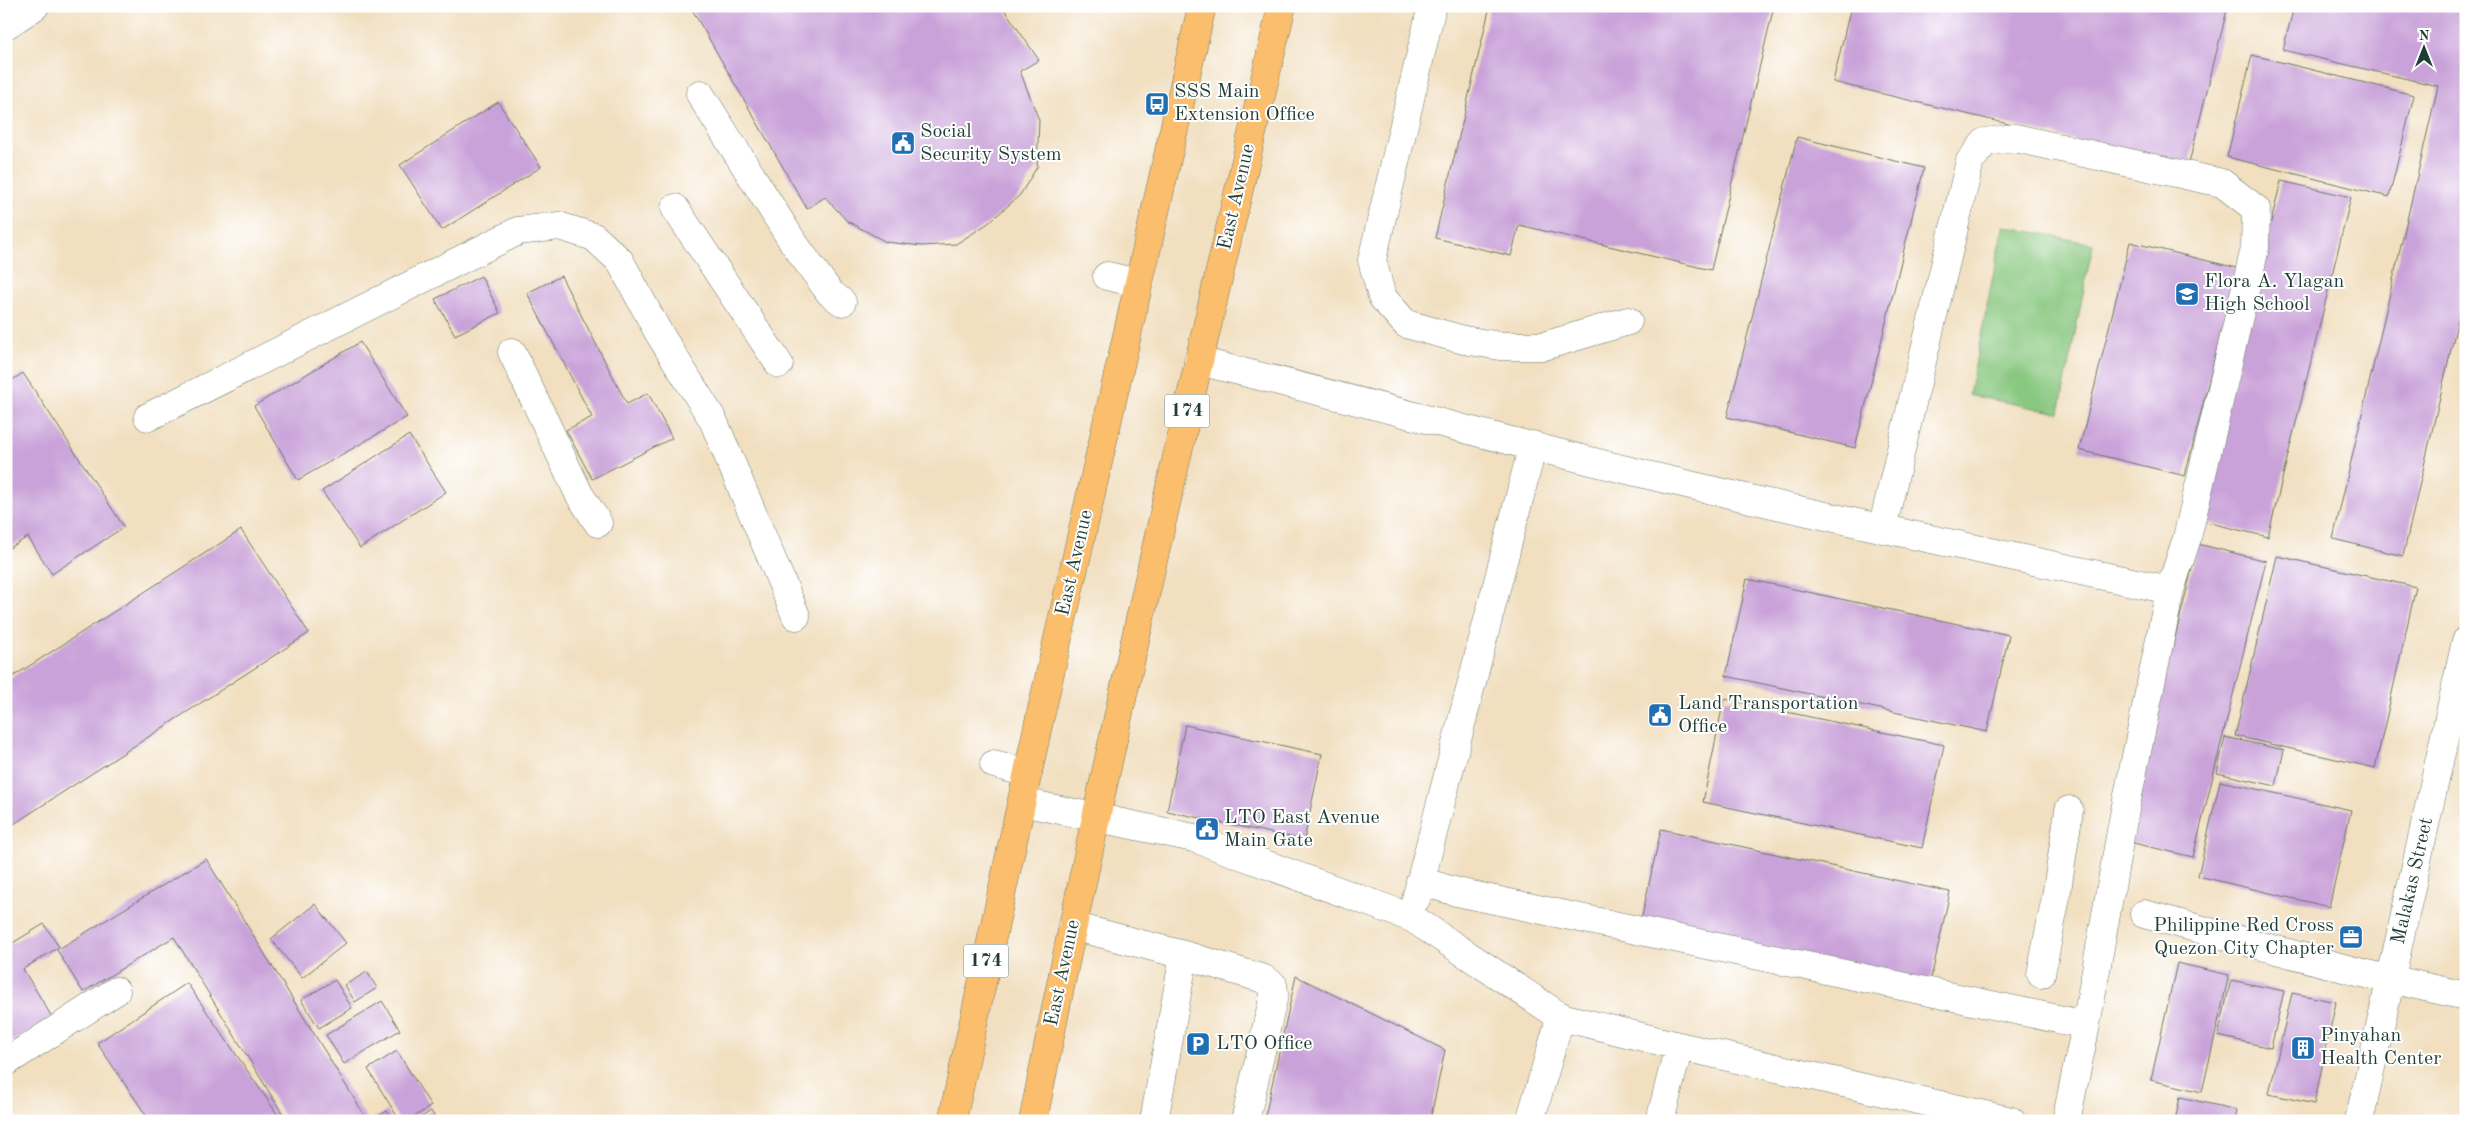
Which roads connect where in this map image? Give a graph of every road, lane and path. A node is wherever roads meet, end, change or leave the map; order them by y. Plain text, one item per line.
1 (35, 6) edge
2 (1202, 6) edge
3 (1282, 6) edge
4 (1432, 6) edge
5 (6, 25) edge
6 (700, 94) dead end
7 (675, 208) dead end
8 (1107, 276) dead end
9 (1138, 283) junction
10 (842, 302) dead end
11 (1628, 321) dead end
12 (512, 352) dead end
13 (1198, 361) junction
14 (779, 364) dead end
15 (148, 417) dead end
16 (1533, 445) junction
17 (598, 523) dead end
18 (1882, 529) junction
19 (2170, 590) junction
20 (796, 616) dead end
21 (2466, 641) edge
22 (994, 764) dead end
23 (1028, 773) junction
24 (1022, 802) junction
25 (2069, 810) dead end
26 (1098, 817) junction
27 (1420, 881) junction
28 (2144, 914) dead end
29 (1412, 918) junction
30 (1072, 926) junction
31 (1184, 955) junction
32 (2041, 974) dead end
33 (2392, 980) junction
34 (116, 991) dead end
35 (2466, 996) edge
36 (1561, 1016) junction
37 (2086, 1025) junction
38 (1678, 1046) junction
39 (6, 1062) edge
40 (952, 1121) edge
41 (1033, 1121) edge
42 (1154, 1121) edge
43 (1245, 1121) edge
44 (1530, 1121) edge
45 (1660, 1121) edge
46 (2011, 1121) edge
47 (2066, 1121) edge
48 (2359, 1121) edge

1 - 5 street
2 - 9 main road, East Avenue / 174
3 - 13 main road, East Avenue / 174
4 - 11 street
6 - 10 street
7 - 14 street
8 - 9 street
9 - 23 main road, East Avenue / 174
12 - 17 street
13 - 16 street
13 - 26 main road, East Avenue / 174
15 - 20 street
16 - 18 street
16 - 27 street
18 - 19 street
18 - 19 street
19 - 37 street
21 - 33 street, Malakas Street
22 - 23 street
23 - 24 main road, East Avenue / 174
24 - 26 street
24 - 40 main road, East Avenue / 174
25 - 32 street
26 - 29 street
26 - 30 main road, East Avenue / 174
27 - 29 street
27 - 37 street
28 - 33 street
29 - 36 street
30 - 31 street
30 - 41 main road, East Avenue / 174
31 - 42 street
31 - 43 street
33 - 35 street
33 - 48 street, Malakas Street
34 - 39 street
36 - 38 street
36 - 44 street
37 - 47 street
38 - 45 street
38 - 46 street

